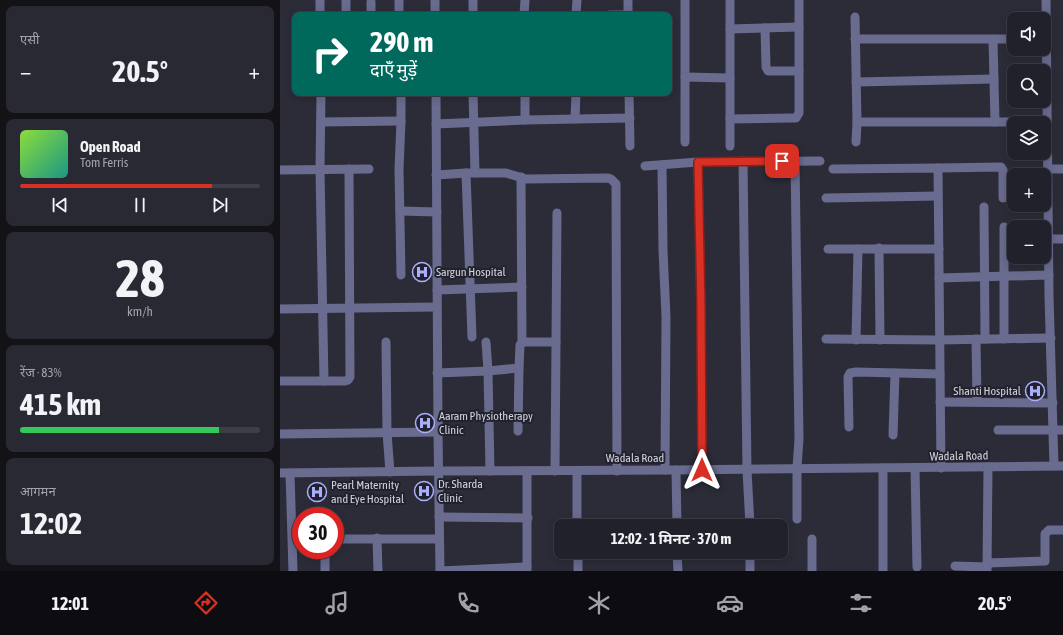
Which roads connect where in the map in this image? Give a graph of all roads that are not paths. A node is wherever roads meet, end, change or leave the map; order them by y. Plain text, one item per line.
1 (320, 0) edge
2 (346, 0) edge
3 (399, 0) edge
4 (435, 0) edge
5 (473, 0) edge
6 (525, 0) edge
7 (576, 0) edge
8 (628, 0) edge
9 (685, 0) edge
10 (730, 0) edge
11 (799, 0) edge
12 (1046, 0) edge
13 (371, 2) dead end
14 (320, 12) edge
15 (346, 12) edge
16 (371, 12) edge
17 (399, 12) edge
18 (435, 12) edge
19 (473, 12) edge
20 (524, 12) edge
21 (576, 12) edge
22 (628, 12) edge
23 (1046, 12) edge
24 (855, 17) dead end
25 (799, 27) junction
26 (765, 28) junction
27 (730, 29) junction
28 (855, 39) junction
29 (1007, 39) edge
30 (993, 40) junction
31 (1045, 56) edge
32 (799, 71) junction
33 (685, 77) junction
34 (730, 78) junction
35 (994, 79) junction
36 (856, 82) junction
37 (321, 96) edge
38 (401, 96) edge
39 (436, 96) edge
40 (473, 96) edge
41 (525, 96) edge
42 (576, 96) edge
43 (629, 96) edge
44 (1047, 116) edge
45 (630, 118) junction
46 (575, 119) junction
47 (730, 119) junction
48 (526, 120) junction
49 (401, 121) junction
50 (321, 122) junction
51 (473, 122) junction
52 (857, 122) junction
53 (995, 122) junction
54 (1007, 122) edge
55 (436, 124) junction
56 (685, 142) dead end
57 (856, 142) dead end
58 (630, 146) dead end
59 (730, 146) dead end
60 (743, 161) junction
61 (795, 161) junction
62 (820, 161) dead end
63 (698, 162) junction
64 (662, 164) junction
65 (645, 166) dead end
66 (938, 168) junction
67 (349, 169) junction
68 (369, 169) dead end
69 (833, 169) dead end
70 (1051, 169) edge
71 (1063, 169) edge
72 (280, 170) edge
73 (320, 170) junction
74 (470, 173) junction
75 (436, 175) junction
76 (521, 177) junction
77 (938, 196) junction
78 (826, 198) dead end
79 (1003, 198) dead end
80 (984, 207) dead end
81 (400, 211) junction
82 (436, 212) junction
83 (557, 213) dead end
84 (1004, 227) dead end
85 (1051, 239) edge
86 (1063, 239) edge
87 (879, 248) junction
88 (828, 249) dead end
89 (858, 249) junction
90 (939, 249) junction
91 (1049, 264) edge
92 (401, 275) dead end
93 (1049, 275) junction
94 (1004, 276) junction
95 (985, 277) junction
96 (939, 278) junction
97 (522, 287) junction
98 (470, 289) junction
99 (437, 290) junction
100 (437, 307) junction
101 (323, 308) junction
102 (349, 308) junction
103 (280, 309) edge
104 (472, 337) dead end
105 (1051, 338) junction
106 (826, 339) dead end
107 (981, 339) junction
108 (1004, 339) junction
109 (856, 340) junction
110 (880, 340) junction
111 (939, 340) junction
112 (386, 342) dead end
113 (486, 342) dead end
114 (556, 342) junction
115 (522, 343) junction
116 (519, 368) junction
117 (488, 371) junction
118 (437, 373) junction
119 (895, 373) junction
120 (940, 374) junction
121 (280, 381) edge
122 (324, 381) junction
123 (940, 402) junction
124 (977, 402) junction
125 (1053, 403) junction
126 (850, 427) dead end
127 (998, 430) dead end
128 (1053, 430) junction
129 (1063, 430) edge
130 (518, 431) dead end
131 (387, 432) junction
132 (438, 432) junction
133 (280, 434) edge
134 (893, 434) dead end
135 (1058, 466) edge
136 (988, 467) junction
137 (797, 468) junction
138 (882, 468) junction
139 (915, 468) junction
140 (941, 468) junction
141 (617, 470) junction
142 (666, 470) junction
143 (676, 470) junction
144 (702, 470) junction
145 (747, 470) junction
146 (438, 471) junction
147 (490, 471) junction
148 (527, 471) junction
149 (555, 471) junction
150 (576, 471) junction
151 (390, 472) junction
152 (280, 473) edge
153 (290, 473) junction
154 (294, 507) edge
155 (439, 517) junction
156 (528, 518) junction
157 (577, 519) edge
158 (677, 519) edge
159 (750, 519) edge
160 (797, 519) dead end
161 (1063, 530) edge
162 (377, 538) junction
163 (344, 539) edge
164 (439, 539) junction
165 (812, 539) dead end
166 (294, 559) edge
167 (325, 559) edge
168 (578, 559) edge
169 (677, 559) edge
170 (750, 559) edge
171 (1045, 561) junction
172 (955, 566) dead end
173 (918, 567) dead end
174 (987, 567) edge
175 (528, 569) edge
176 (293, 571) edge
177 (325, 571) edge
178 (378, 571) edge
179 (440, 571) edge
180 (578, 571) edge
181 (678, 571) edge
182 (750, 571) edge
183 (812, 571) edge
184 (883, 571) edge
185 (1046, 571) edge

1 - 14 street
2 - 15 street
3 - 17 street
4 - 18 street
5 - 19 street
6 - 20 street
7 - 21 street
8 - 22 street
9 - 33 street
10 - 27 street
11 - 25 street
12 - 23 street
13 - 16 street
24 - 28 street
25 - 26 street
25 - 32 street
26 - 27 street
26 - 32 street
27 - 34 street
28 - 30 street
28 - 36 street
29 - 30 street
30 - 35 street
31 - 44 street
32 - 47 street
33 - 34 street
33 - 56 street
34 - 47 street
35 - 36 street
35 - 53 street
36 - 52 street
37 - 50 street
38 - 49 street
39 - 55 street
40 - 51 street
41 - 48 street
42 - 46 street
43 - 45 street
45 - 46 street
45 - 58 street
46 - 48 street
47 - 59 street
48 - 51 street
49 - 50 street
49 - 81 street
50 - 73 street
51 - 55 street
51 - 74 street
52 - 53 street
52 - 57 street
53 - 54 street
55 - 75 street
60 - 61 street
60 - 63 street
60 - 145 street
61 - 62 street
61 - 137 street
63 - 64 street
63 - 144 street
64 - 65 street
64 - 142 street
66 - 69 street
66 - 77 street
66 - 79 street
67 - 68 street
67 - 73 street
67 - 102 street
70 - 71 street
72 - 73 street
73 - 101 street
74 - 75 street
74 - 76 street
74 - 98 street
75 - 82 street
76 - 97 street
76 - 141 street
77 - 78 street
77 - 90 street
80 - 95 street
81 - 82 street
81 - 92 street
82 - 99 street
83 - 114 street
84 - 94 street
85 - 86 street
87 - 89 street
87 - 90 street
87 - 110 street
88 - 89 street
89 - 109 street
90 - 96 street
91 - 93 street
93 - 94 street
93 - 105 street
94 - 95 street
94 - 108 street
95 - 96 street
95 - 107 street
96 - 111 street
97 - 98 street
97 - 115 street
98 - 99 street
98 - 104 street
99 - 100 street
100 - 102 street
100 - 118 street
101 - 102 street
101 - 103 street
101 - 122 street
102 - 122 street
105 - 108 street
105 - 125 street
106 - 109 street
107 - 108 street
107 - 111 street
107 - 124 street
109 - 110 street
110 - 111 street
111 - 120 street
112 - 131 street
113 - 117 street
114 - 115 street
114 - 149 street
115 - 116 street
116 - 117 street
116 - 130 street
117 - 118 street
117 - 147 street
118 - 132 street
119 - 120 street
119 - 126 street
119 - 134 street
120 - 123 street
121 - 122 street
123 - 124 street
123 - 140 street
124 - 125 street
125 - 128 street
127 - 128 street
128 - 129 street
128 - 135 street
131 - 132 street
131 - 133 street
131 - 151 street
132 - 146 street
135 - 136 street, Wadala Road
136 - 140 street, Wadala Road
136 - 174 street
137 - 138 street, Wadala Road
137 - 145 street, Wadala Road
137 - 160 street
138 - 139 street, Wadala Road
138 - 184 street
139 - 140 street, Wadala Road
139 - 173 street
141 - 142 street, Wadala Road
141 - 150 street, Wadala Road
142 - 143 street, Wadala Road
143 - 144 street, Wadala Road
143 - 158 street
144 - 145 street, Wadala Road
145 - 159 street
146 - 147 street, Wadala Road
146 - 151 street, Wadala Road
146 - 155 street
147 - 148 street, Wadala Road
148 - 149 street, Wadala Road
148 - 156 street
149 - 150 street, Wadala Road
150 - 157 street
151 - 153 street, Wadala Road
152 - 153 street, Wadala Road
153 - 154 street
155 - 156 street
155 - 164 street
156 - 175 street
161 - 171 street
162 - 163 street
162 - 164 street
162 - 178 street
164 - 179 street
165 - 183 street
166 - 176 street
167 - 177 street
168 - 180 street
169 - 181 street
170 - 182 street
171 - 174 street
171 - 185 street
172 - 174 street
175 - 179 street

